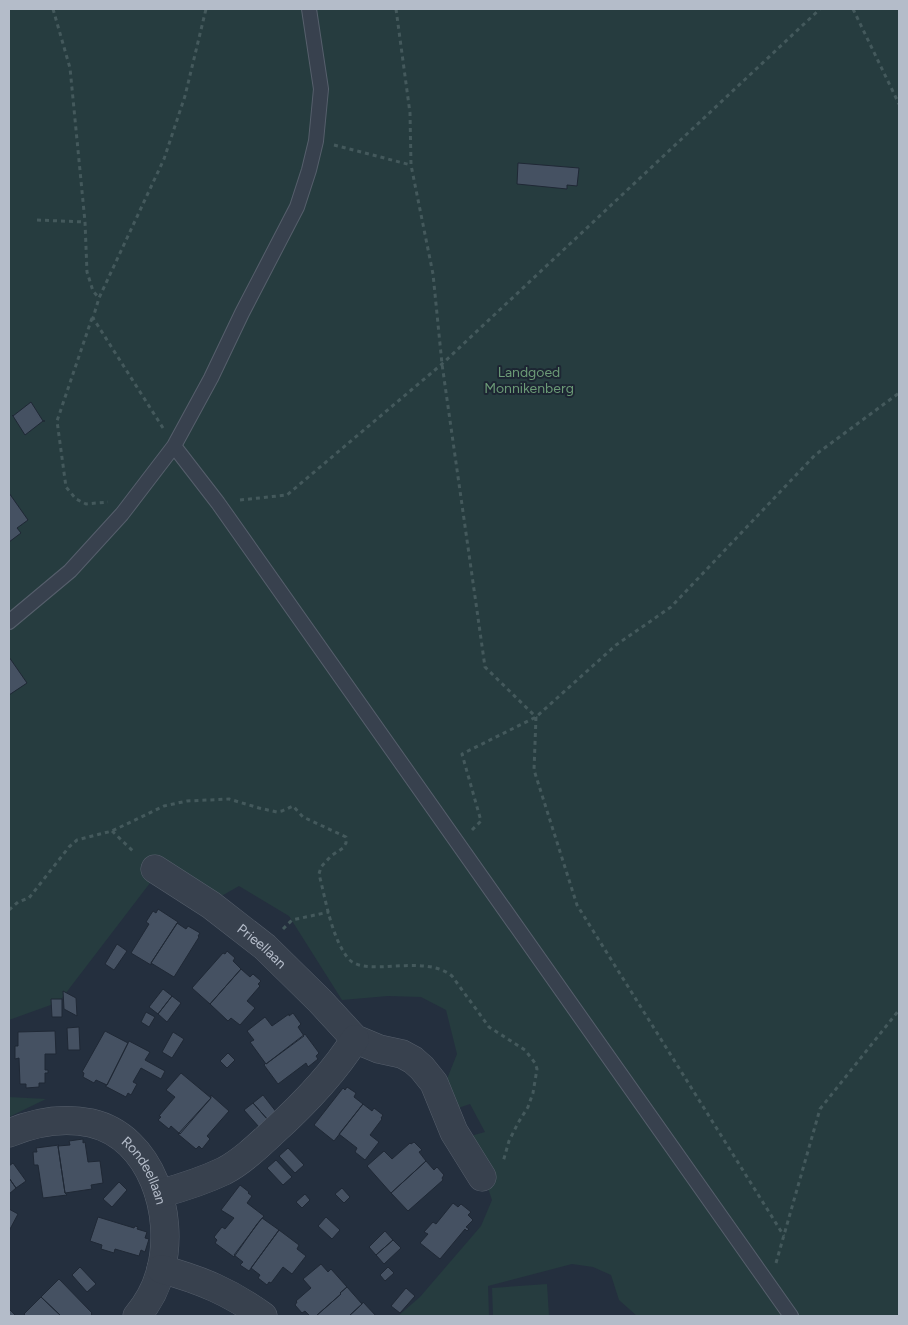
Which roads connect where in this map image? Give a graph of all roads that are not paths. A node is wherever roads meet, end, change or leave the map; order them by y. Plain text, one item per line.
1 (309, 9) edge
2 (174, 446) junction
3 (9, 622) edge
4 (155, 869) road end
5 (356, 1039) junction
6 (9, 1133) edge
7 (482, 1177) road end
8 (159, 1194) junction
9 (161, 1269) junction
10 (137, 1316) edge
11 (263, 1316) edge
12 (791, 1316) edge

1 - 2 lane
2 - 3 lane
2 - 12 lane
4 - 5 street, Prieellaan
5 - 7 street, Prieellaan
5 - 8 street
6 - 8 street, Rondeellaan
8 - 9 street, Rondeellaan
9 - 10 street, Rondeellaan
9 - 11 street

